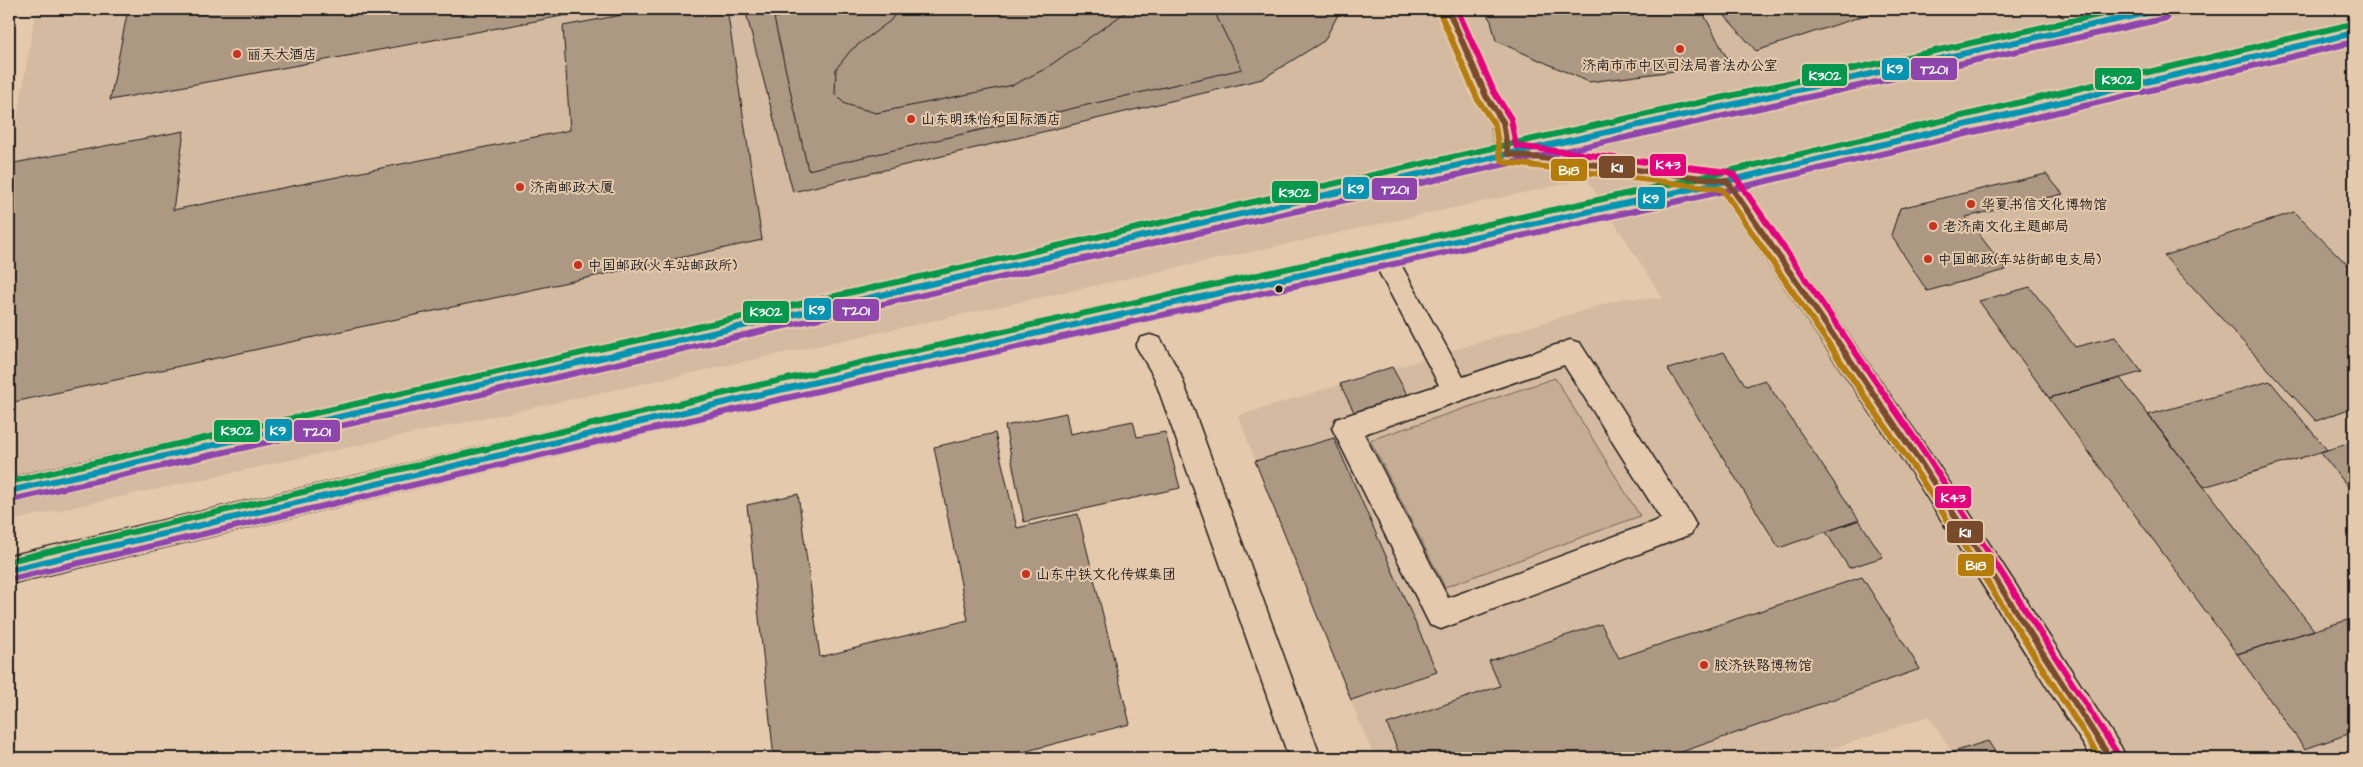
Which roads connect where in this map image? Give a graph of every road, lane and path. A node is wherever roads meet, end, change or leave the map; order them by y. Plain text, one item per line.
1 (1448, 9) edge
2 (2069, 9) edge
3 (2164, 9) edge
4 (2084, 28) junction
5 (2354, 33) edge
6 (1508, 154) junction
7 (1727, 181) junction
8 (1384, 257) junction
9 (1150, 346) dead end
10 (1456, 391) junction
11 (9, 491) edge
12 (9, 570) edge
13 (1305, 758) edge
14 (2110, 758) edge

1 - 6 main road
2 - 4 main road
3 - 4 main road
4 - 6 main road
5 - 7 main road
6 - 7 main road
6 - 11 main road
7 - 8 main road
7 - 14 main road
8 - 10 main road
8 - 12 main road
9 - 13 main road
10 - 10 main road

